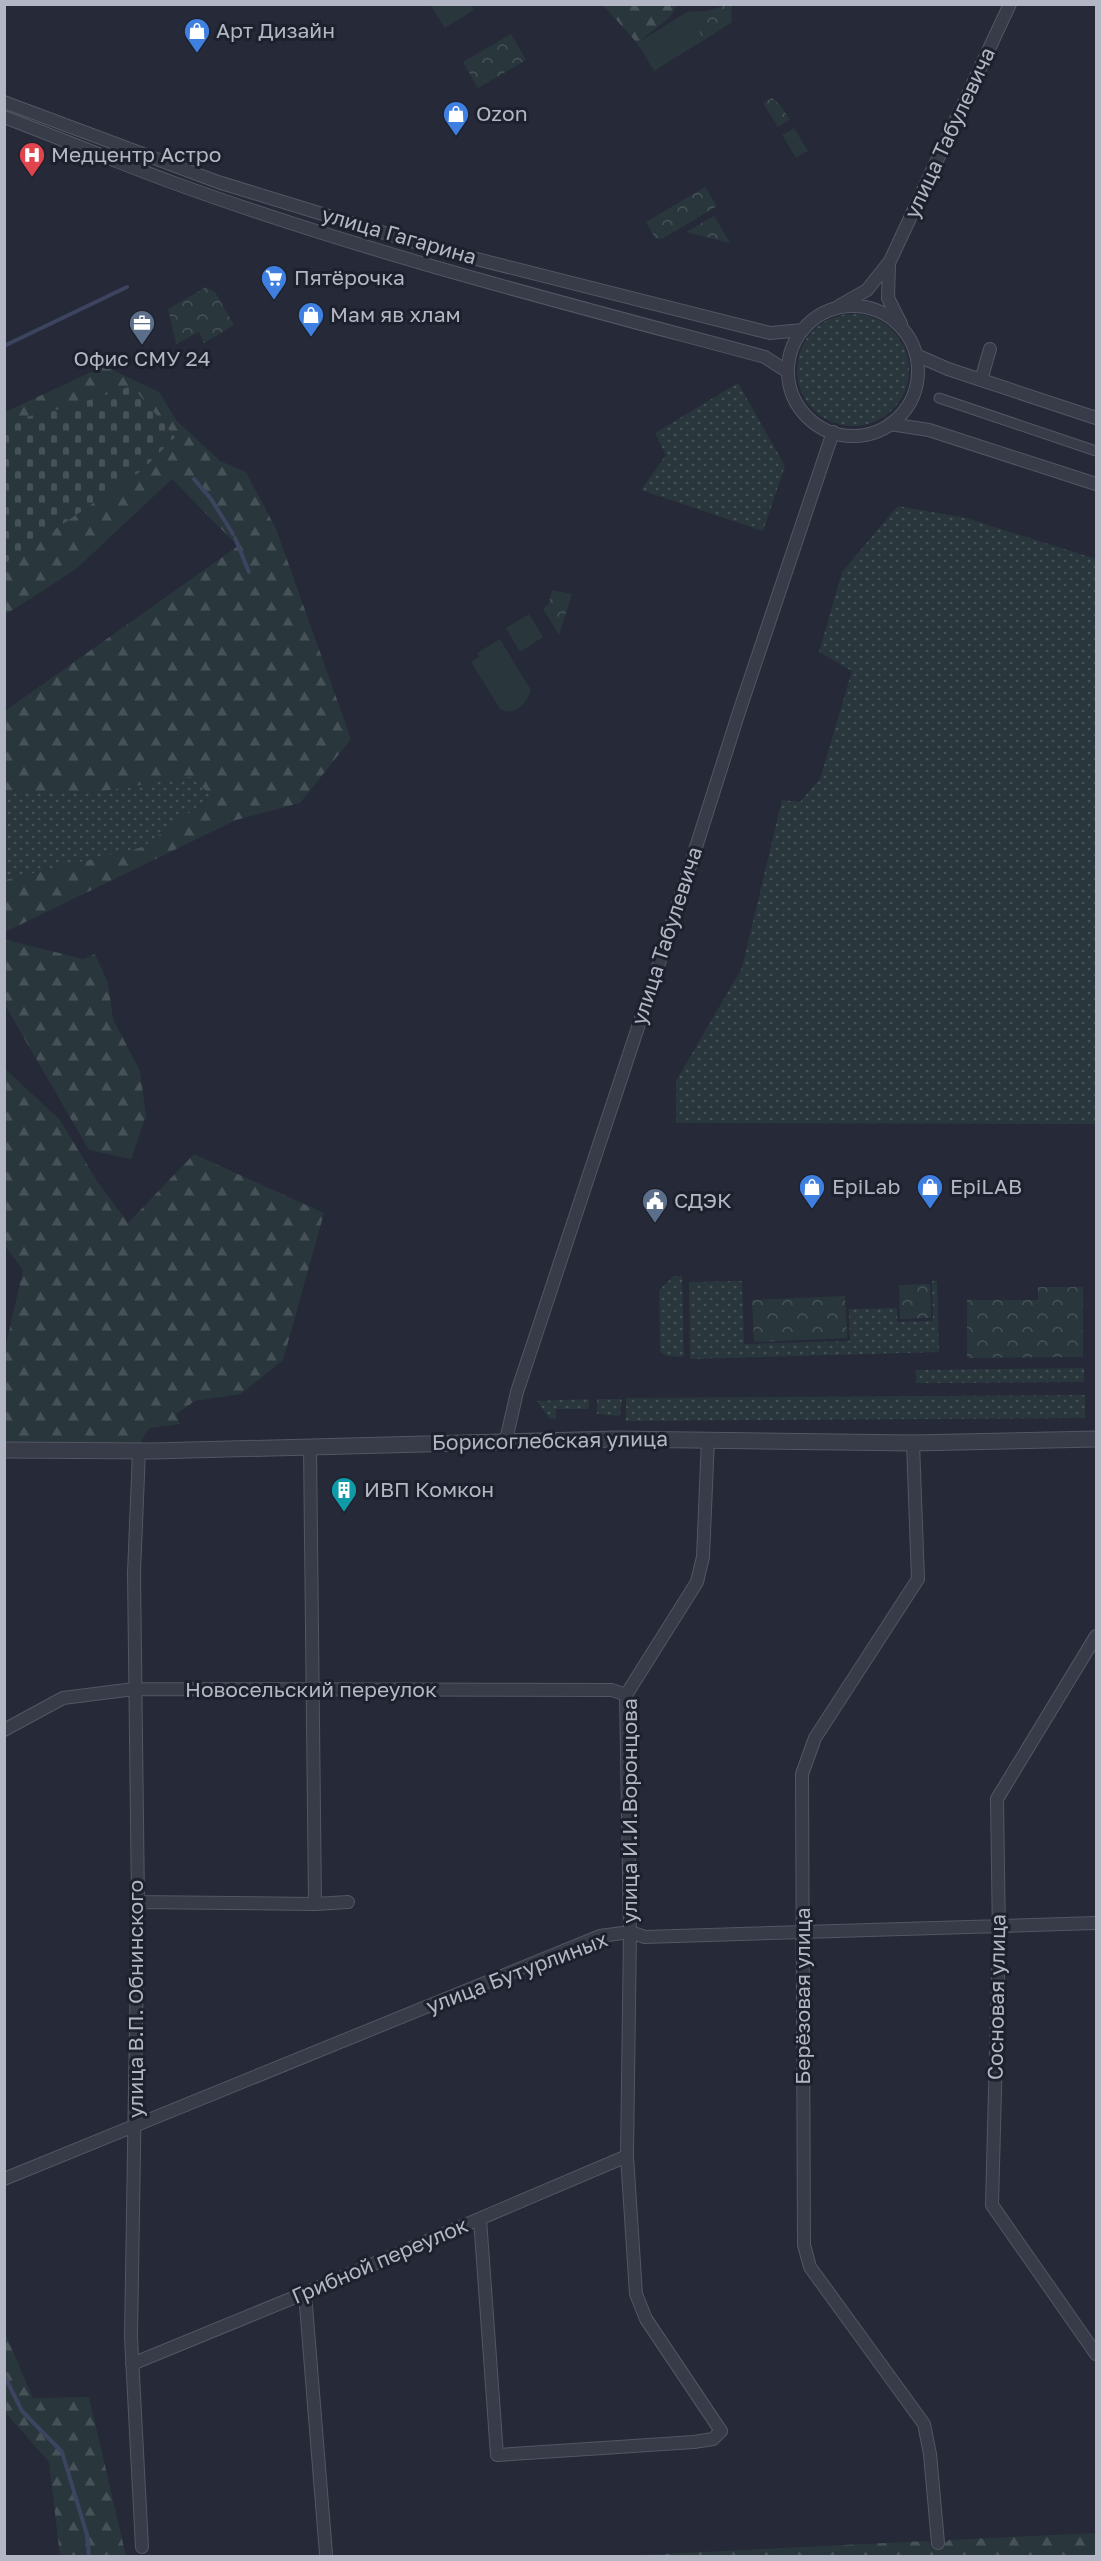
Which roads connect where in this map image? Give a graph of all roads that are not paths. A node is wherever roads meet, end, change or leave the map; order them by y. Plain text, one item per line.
1 (1010, 4) edge
2 (4, 102) edge
3 (4, 117) edge
4 (890, 261) junction
5 (836, 308) junction
6 (903, 328) junction
7 (803, 330) junction
8 (990, 349) dead end
9 (916, 355) junction
10 (788, 372) junction
11 (981, 380) junction
12 (939, 398) dead end
13 (1096, 418) edge
14 (890, 424) junction
15 (833, 432) junction
16 (1096, 451) edge
17 (1096, 484) edge
18 (708, 1439) junction
19 (1096, 1439) edge
20 (506, 1440) junction
21 (913, 1443) junction
22 (310, 1446) junction
23 (4, 1450) edge
24 (139, 1451) junction
25 (1096, 1636) edge
26 (134, 1689) junction
27 (313, 1691) junction
28 (626, 1695) junction
29 (4, 1730) edge
30 (138, 1902) junction
31 (348, 1902) dead end
32 (315, 1904) junction
33 (1096, 1923) edge
34 (999, 1925) junction
35 (630, 1932) junction
36 (803, 1932) junction
37 (135, 2125) junction
38 (627, 2156) junction
39 (4, 2179) edge
40 (480, 2220) junction
41 (305, 2294) junction
42 (1096, 2354) edge
43 (132, 2364) junction
44 (938, 2543) dead end
45 (142, 2547) dead end
46 (327, 2554) dead end

1 - 4 street, улица Табулевича
2 - 7 street, улица Гагарина
3 - 10 street, улица Гагарина
4 - 5 street, улица Табулевича
4 - 6 street, улица Табулевича
5 - 6 street
5 - 7 street
6 - 9 street
7 - 10 street
8 - 11 street
9 - 11 street
9 - 14 street
10 - 15 street
11 - 13 street
12 - 16 street
14 - 15 street
14 - 17 street
15 - 20 street, улица Табулевича
18 - 20 street, Борисоглебская улица
18 - 21 street, Борисоглебская улица
18 - 28 street, улица И.И.Воронцова
19 - 21 street, Борисоглебская улица
20 - 22 street, Борисоглебская улица
21 - 36 street, Берёзовая улица
22 - 24 street, Борисоглебская улица
22 - 27 street
23 - 24 street, Борисоглебская улица
24 - 26 street, улица В.П. Обнинского
25 - 34 street, Сосновая улица
26 - 27 street, Новосельский переулок
26 - 29 street, Новосельский переулок
26 - 30 street, улица В.П. Обнинского
27 - 28 street, Новосельский переулок
27 - 32 street
28 - 35 street, улица И.И.Воронцова
30 - 32 street
30 - 37 street, улица В.П. Обнинского
31 - 32 street
33 - 34 street, улица Бутурлиных
34 - 36 street, улица Бутурлиных
34 - 42 street, Сосновая улица
35 - 36 street, улица Бутурлиных
35 - 37 street, улица Бутурлиных
35 - 38 street, улица И.И.Воронцова
36 - 44 street, Берёзовая улица
37 - 39 street, улица Бутурлиных
37 - 43 street, улица В.П. Обнинского
38 - 40 street, Грибной переулок
38 - 40 street, улица И.И.Воронцова
40 - 41 street, Грибной переулок
41 - 43 street, Грибной переулок
41 - 46 street
43 - 45 street, улица В.П. Обнинского

